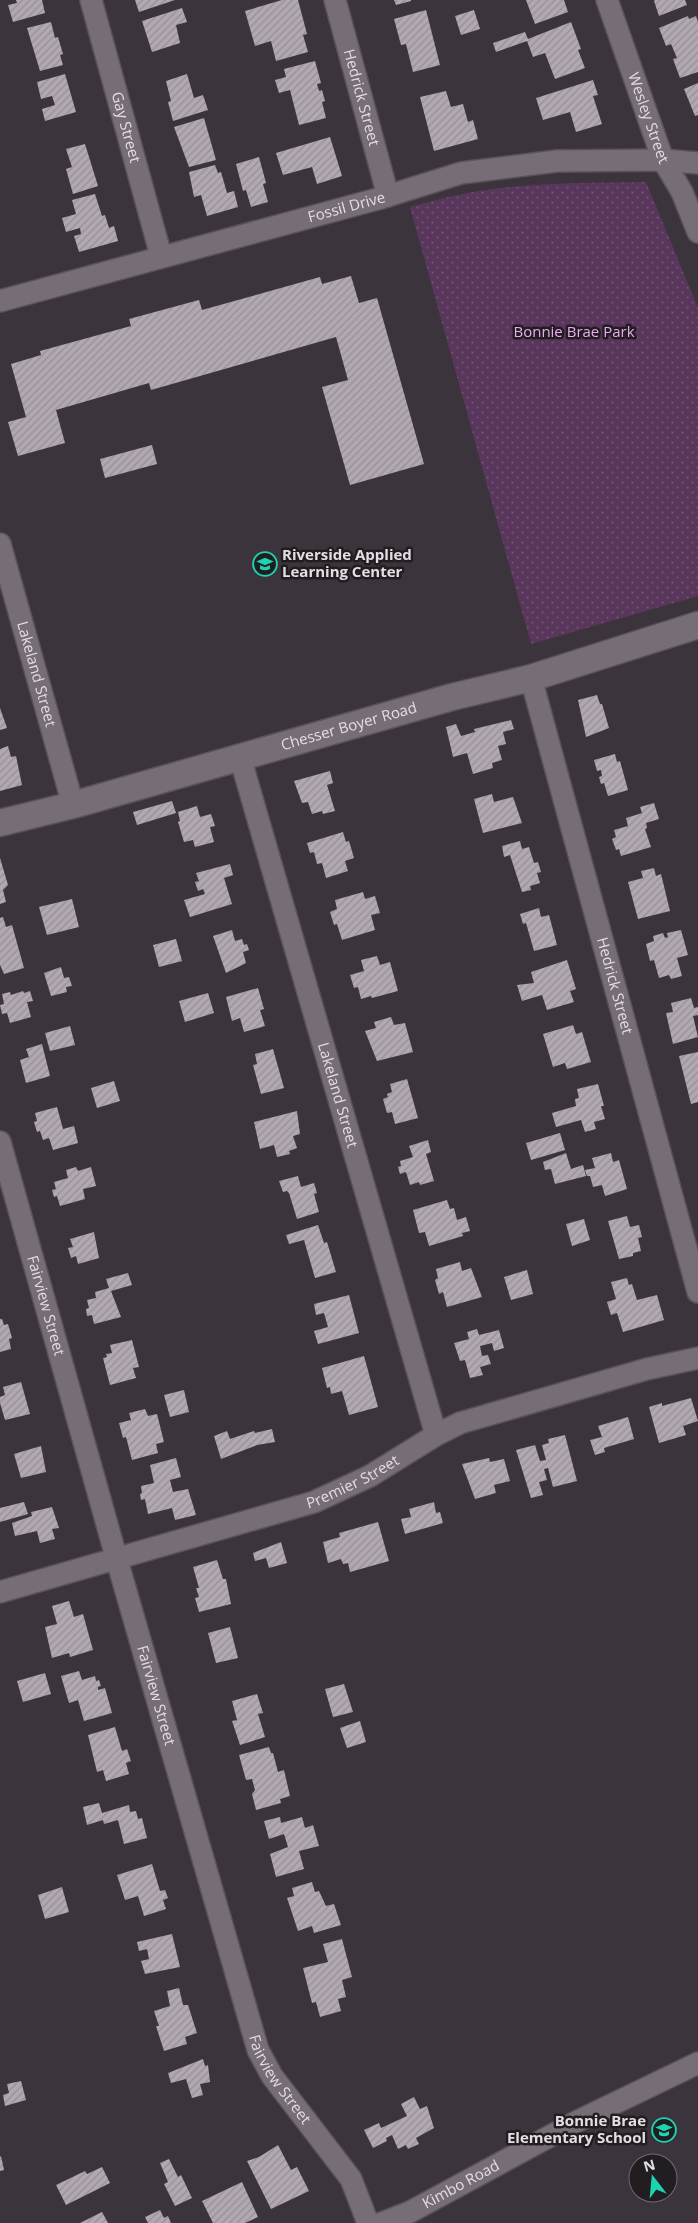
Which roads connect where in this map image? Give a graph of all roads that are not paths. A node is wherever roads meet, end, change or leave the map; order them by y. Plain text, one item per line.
1 (91, 0) edge
2 (335, 0) edge
3 (607, 0) edge
4 (663, 160) junction
5 (698, 163) edge
6 (388, 196) junction
7 (698, 232) edge
8 (161, 256) junction
9 (0, 301) edge
10 (0, 544) edge
11 (698, 625) edge
12 (531, 678) junction
13 (240, 757) junction
14 (73, 805) junction
15 (0, 824) edge
16 (0, 1142) edge
17 (698, 1292) edge
18 (698, 1358) edge
19 (436, 1435) junction
20 (117, 1560) junction
21 (0, 1592) edge
22 (698, 2063) edge
23 (368, 2223) edge
24 (382, 2223) edge

1 - 8 street, Gay Street
2 - 6 street, Hedrick Street
3 - 4 street, Wesley Street
4 - 5 street, Fossil Drive
4 - 6 street, Fossil Drive
4 - 7 street, Wesley Street
6 - 8 street, Fossil Drive
8 - 9 street, Fossil Drive
10 - 14 street, Lakeland Street
11 - 12 street, Chesser Boyer Road
12 - 13 street, Chesser Boyer Road
12 - 17 street, Hedrick Street
13 - 14 street, Chesser Boyer Road
13 - 19 street, Lakeland Street
14 - 15 street, Chesser Boyer Road
16 - 20 street, Fairview Street
18 - 19 street, Premier Street
19 - 20 street, Premier Street
20 - 21 street, Premier Street
20 - 23 street, Fairview Street
22 - 24 street, Kimbo Road

